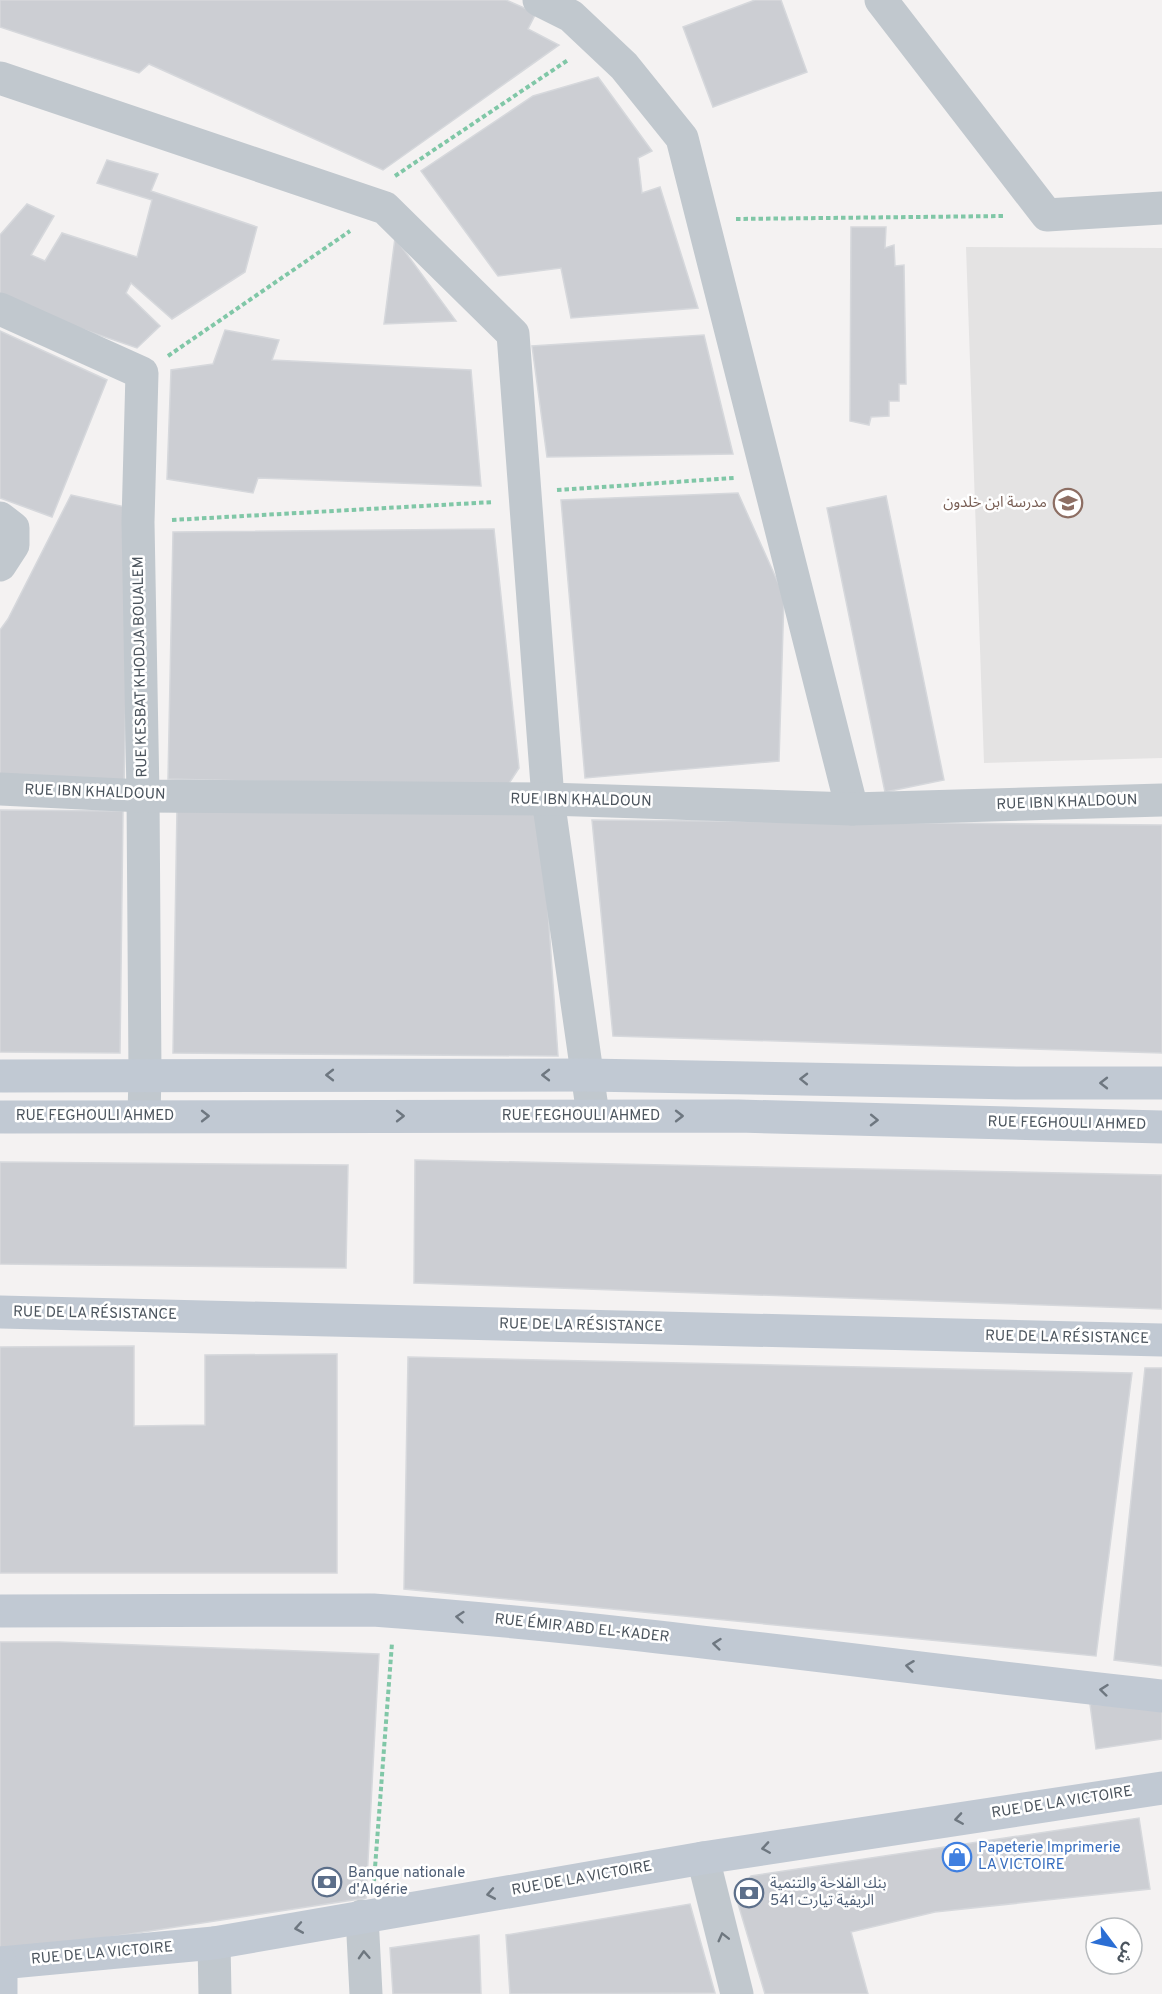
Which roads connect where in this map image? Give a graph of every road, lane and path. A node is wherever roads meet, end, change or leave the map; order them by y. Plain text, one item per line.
1 (539, 0) edge
2 (881, 0) edge
3 (597, 41) junction
4 (0, 78) edge
5 (384, 208) junction
6 (1162, 208) edge
7 (1047, 215) junction
8 (702, 219) junction
9 (0, 309) edge
10 (142, 373) junction
11 (767, 475) junction
12 (526, 501) junction
13 (0, 518) edge
14 (138, 522) junction
15 (0, 566) edge
16 (0, 789) edge
17 (143, 796) junction
18 (548, 800) junction
19 (1162, 800) edge
20 (852, 809) junction
21 (145, 1074) junction
22 (588, 1075) junction
23 (0, 1076) edge
24 (1162, 1083) edge
25 (592, 1115) junction
26 (144, 1116) junction
27 (0, 1117) edge
28 (1162, 1127) edge
29 (0, 1312) edge
30 (1162, 1340) edge
31 (0, 1611) edge
32 (394, 1612) junction
33 (1162, 1696) edge
34 (1162, 1788) edge
35 (703, 1858) junction
36 (367, 1916) junction
37 (214, 1943) junction
38 (0, 1963) edge
39 (1, 1994) edge
40 (215, 1994) edge
41 (366, 1994) edge
42 (737, 1994) edge

1 - 3 street
2 - 7 street
3 - 5 path
3 - 8 street
4 - 5 street
5 - 10 path
5 - 12 street
6 - 7 street
7 - 8 path
8 - 11 street
9 - 10 street
10 - 14 street, RUE KESBAT KHODJA BOUALEM
11 - 12 path
11 - 20 street
12 - 14 path
12 - 18 street
13 - 15 street
14 - 17 street, RUE KESBAT KHODJA BOUALEM
16 - 17 street, RUE IBN KHALDOUN
17 - 18 street, RUE IBN KHALDOUN
17 - 21 street, RUE KESBAT KHODJA BOUALEM
18 - 20 street, RUE IBN KHALDOUN
18 - 22 street
19 - 20 street, RUE IBN KHALDOUN
22 -> 21 street
21 - 23 street
21 - 26 street, RUE KESBAT KHODJA BOUALEM
24 -> 22 street
22 - 25 street
26 -> 25 street, RUE FEGHOULI AHMED
25 -> 28 street, RUE FEGHOULI AHMED
26 - 27 street, RUE FEGHOULI AHMED
29 - 30 street, RUE DE LA RÉSISTANCE
31 - 32 street, RUE ÉMIR ABD EL-KADER
33 -> 32 street, RUE ÉMIR ABD EL-KADER
32 - 36 path
34 -> 35 street, RUE DE LA VICTOIRE
35 -> 36 street, RUE DE LA VICTOIRE
42 -> 35 street
36 -> 37 street, RUE DE LA VICTOIRE
41 -> 36 street
37 - 38 street, RUE DE LA VICTOIRE
37 - 40 street
38 - 39 street

